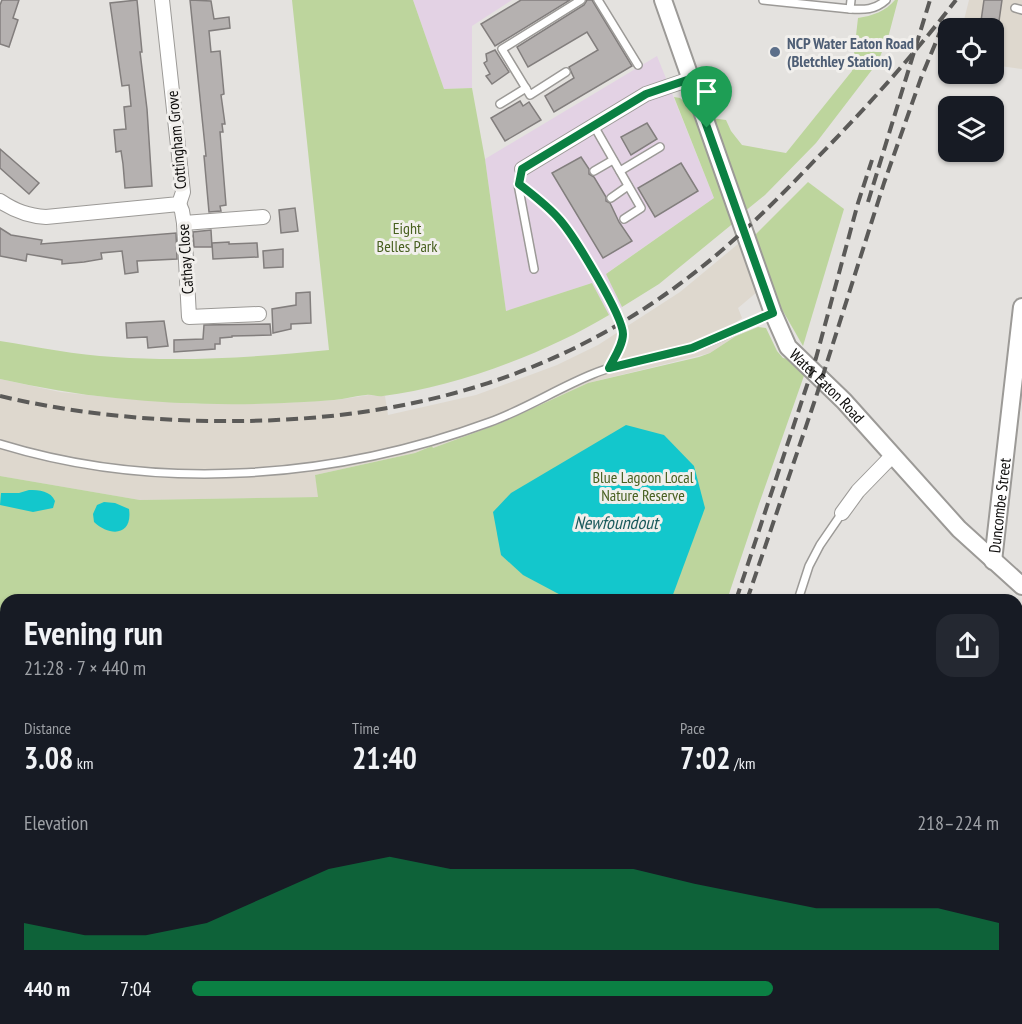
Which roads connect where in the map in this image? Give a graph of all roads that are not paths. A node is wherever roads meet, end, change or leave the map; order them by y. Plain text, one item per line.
1 (162, 0) edge
2 (581, 0) edge
3 (598, 0) edge
4 (663, 0) edge
5 (763, 0) edge
6 (851, 0) edge
7 (886, 0) edge
8 (850, 9) junction
9 (638, 65) dead end
10 (566, 72) dead end
11 (690, 79) junction
12 (526, 88) junction
13 (500, 104) dead end
14 (594, 126) junction
15 (660, 147) dead end
16 (613, 160) junction
17 (522, 169) joint
18 (594, 171) dead end
19 (620, 171) junction
20 (519, 184) junction
21 (628, 186) junction
22 (611, 198) dead end
23 (0, 201) edge
24 (179, 204) junction
25 (263, 217) dead end
26 (624, 219) dead end
27 (183, 224) junction
28 (534, 269) dead end
29 (1022, 307) edge
30 (773, 313) junction
31 (259, 314) dead end
32 (609, 368) junction
33 (0, 444) edge
34 (892, 456) junction
35 (842, 513) joint
36 (993, 561) junction
37 (1022, 586) edge
38 (800, 594) edge

1 - 24 street, Cottingham Grove
2 - 12 lane
3 - 9 lane
4 - 11 street, Water Eaton Road
5 - 8 lane
6 - 8 lane
7 - 8 lane
10 - 12 lane
11 - 14 street
11 - 30 street, Water Eaton Road
12 - 13 lane
14 - 16 lane
14 - 17 street
15 - 19 lane
16 - 18 lane
16 - 19 lane
17 - 20 lane
19 - 21 lane
20 - 28 lane
20 - 32 lane
21 - 22 lane
21 - 26 lane
23 - 24 street, Cottingham Grove
24 - 27 street, Cathay Close
25 - 27 street
27 - 31 street, Cathay Close
29 - 36 street, Duncombe Street
30 - 32 lane
30 - 34 street, Water Eaton Road
32 - 33 lane
34 - 35 street
34 - 36 street, Water Eaton Road
35 - 38 lane
36 - 37 street, Water Eaton Road

